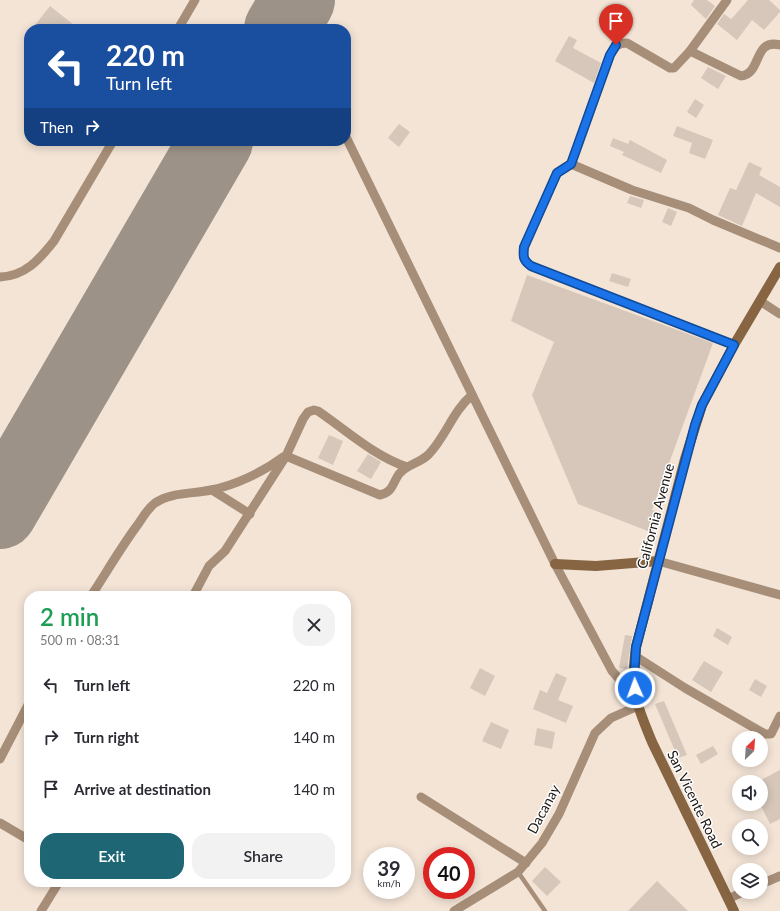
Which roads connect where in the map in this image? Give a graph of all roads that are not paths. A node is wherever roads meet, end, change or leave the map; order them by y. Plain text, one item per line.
1 (195, 0) edge
2 (727, 0) edge
3 (181, 24) edge
4 (780, 45) edge
5 (690, 50) junction
6 (110, 146) edge
7 (350, 146) edge
8 (571, 164) junction
9 (780, 248) edge
10 (780, 268) edge
11 (3, 276) edge
12 (760, 301) junction
13 (780, 314) edge
14 (734, 345) junction
15 (472, 395) junction
16 (286, 456) junction
17 (407, 467) junction
18 (212, 490) junction
19 (250, 514) junction
20 (658, 561) junction
21 (555, 564) junction
22 (94, 591) edge
23 (196, 591) edge
24 (780, 595) edge
25 (635, 656) junction
26 (637, 702) junction
27 (24, 713) edge
28 (780, 716) edge
29 (0, 759) edge
30 (421, 797) dead end
31 (0, 823) edge
32 (24, 837) edge
33 (526, 863) junction
34 (518, 872) junction
35 (780, 876) edge
36 (768, 881) edge
37 (56, 887) edge
38 (732, 897) edge
39 (728, 899) junction
40 (41, 911) edge
41 (454, 911) edge
42 (545, 911) edge
43 (734, 911) edge

1 - 3 street
2 - 5 street
4 - 5 street
5 - 8 street
6 - 11 street
7 - 15 street
8 - 9 street
8 - 14 street
10 - 12 street, California Avenue
12 - 13 street
12 - 14 street, California Avenue
14 - 20 street, California Avenue
15 - 17 street
15 - 21 street
16 - 17 street
16 - 17 street
16 - 18 street
16 - 19 street
18 - 19 street
18 - 22 street
19 - 23 street
20 - 21 street
20 - 24 street
20 - 25 street, California Avenue
21 - 26 street
25 - 26 street, California Avenue
25 - 28 street
26 - 33 street, Dacanay
26 - 39 street, San Vicente Road
27 - 29 street
30 - 33 street
31 - 32 street
33 - 34 street, Dacanay
34 - 41 street, Dacanay
34 - 42 lane
35 - 36 street
37 - 40 street
38 - 39 street
39 - 43 street, San Vicente Road

